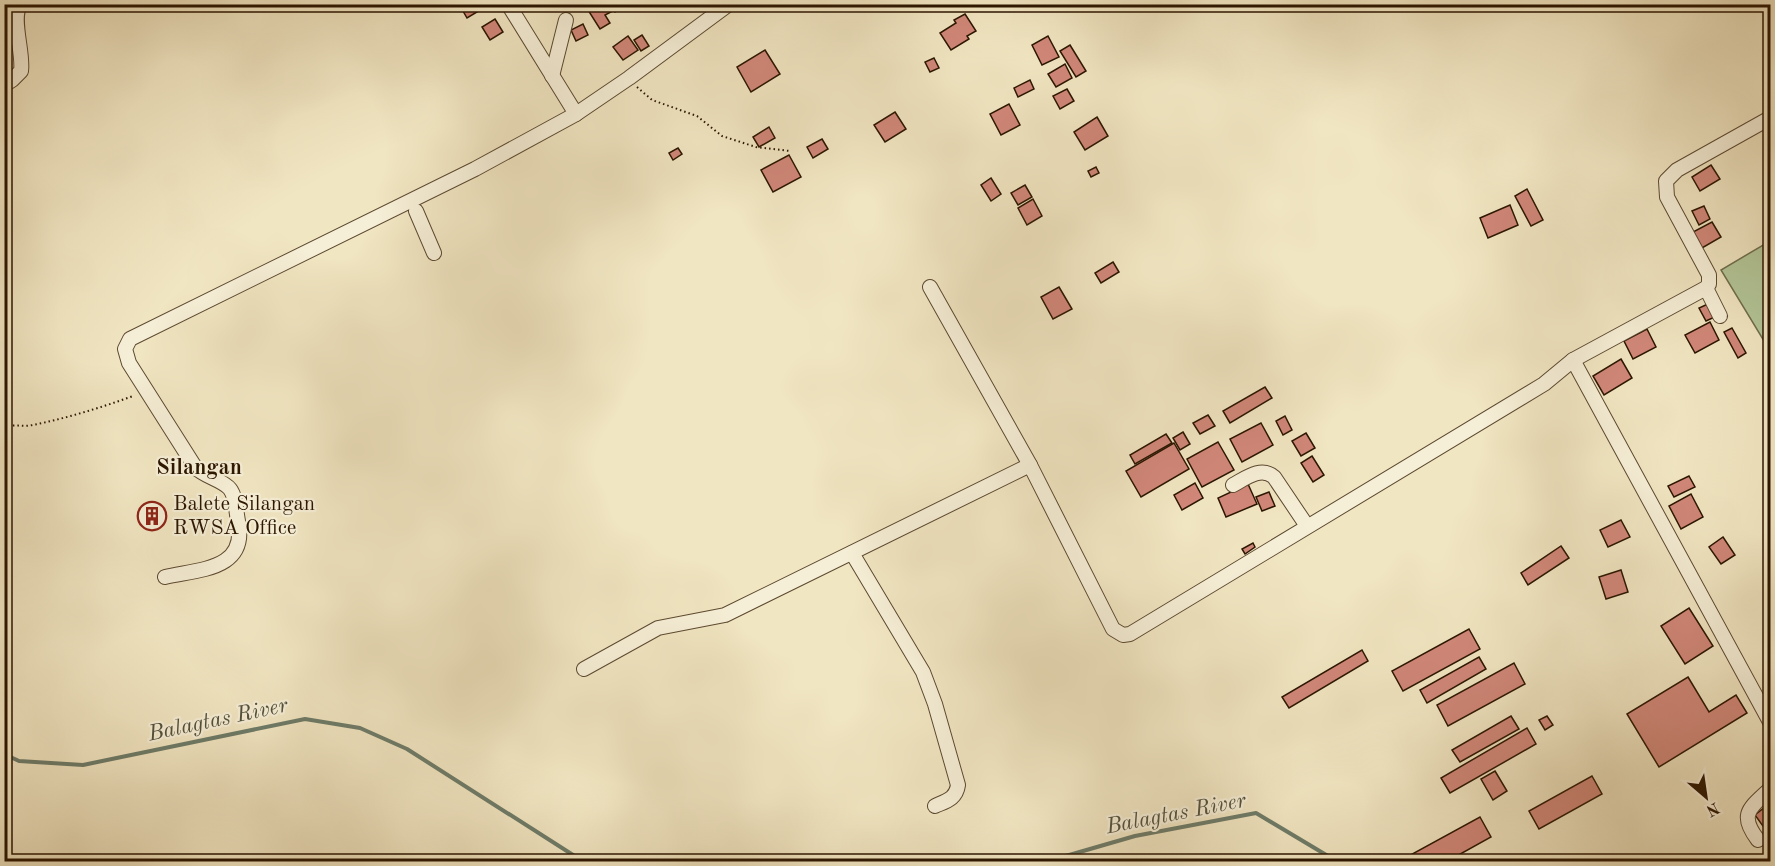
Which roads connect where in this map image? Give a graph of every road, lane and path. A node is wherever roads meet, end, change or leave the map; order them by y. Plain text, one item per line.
1 (21, 4) edge
2 (508, 4) edge
3 (729, 4) edge
4 (567, 20) dead end
5 (552, 76) junction
6 (629, 78) junction
7 (4, 85) edge
8 (576, 114) junction
9 (1770, 118) edge
10 (790, 152) dead end
11 (413, 205) junction
12 (434, 253) dead end
13 (930, 287) dead end
14 (1706, 288) junction
15 (1720, 316) dead end
16 (1573, 360) junction
17 (148, 392) junction
18 (4, 427) edge
19 (1030, 465) junction
20 (1233, 485) dead end
21 (1307, 526) junction
22 (852, 553) junction
23 (165, 577) dead end
24 (584, 669) dead end
25 (1770, 722) edge
26 (1770, 789) edge
27 (934, 806) dead end
28 (1758, 840) dead end

1 - 7 street
2 - 5 street
3 - 6 street
4 - 5 street
5 - 8 street
6 - 8 street
6 - 10 path
8 - 11 street
9 - 14 street
11 - 12 street
11 - 17 street
13 - 19 street
14 - 15 street
14 - 16 street
16 - 21 street
16 - 25 street
17 - 18 path
17 - 23 street
19 - 21 street
19 - 22 street
20 - 21 street
22 - 24 street
22 - 27 street
26 - 28 street

